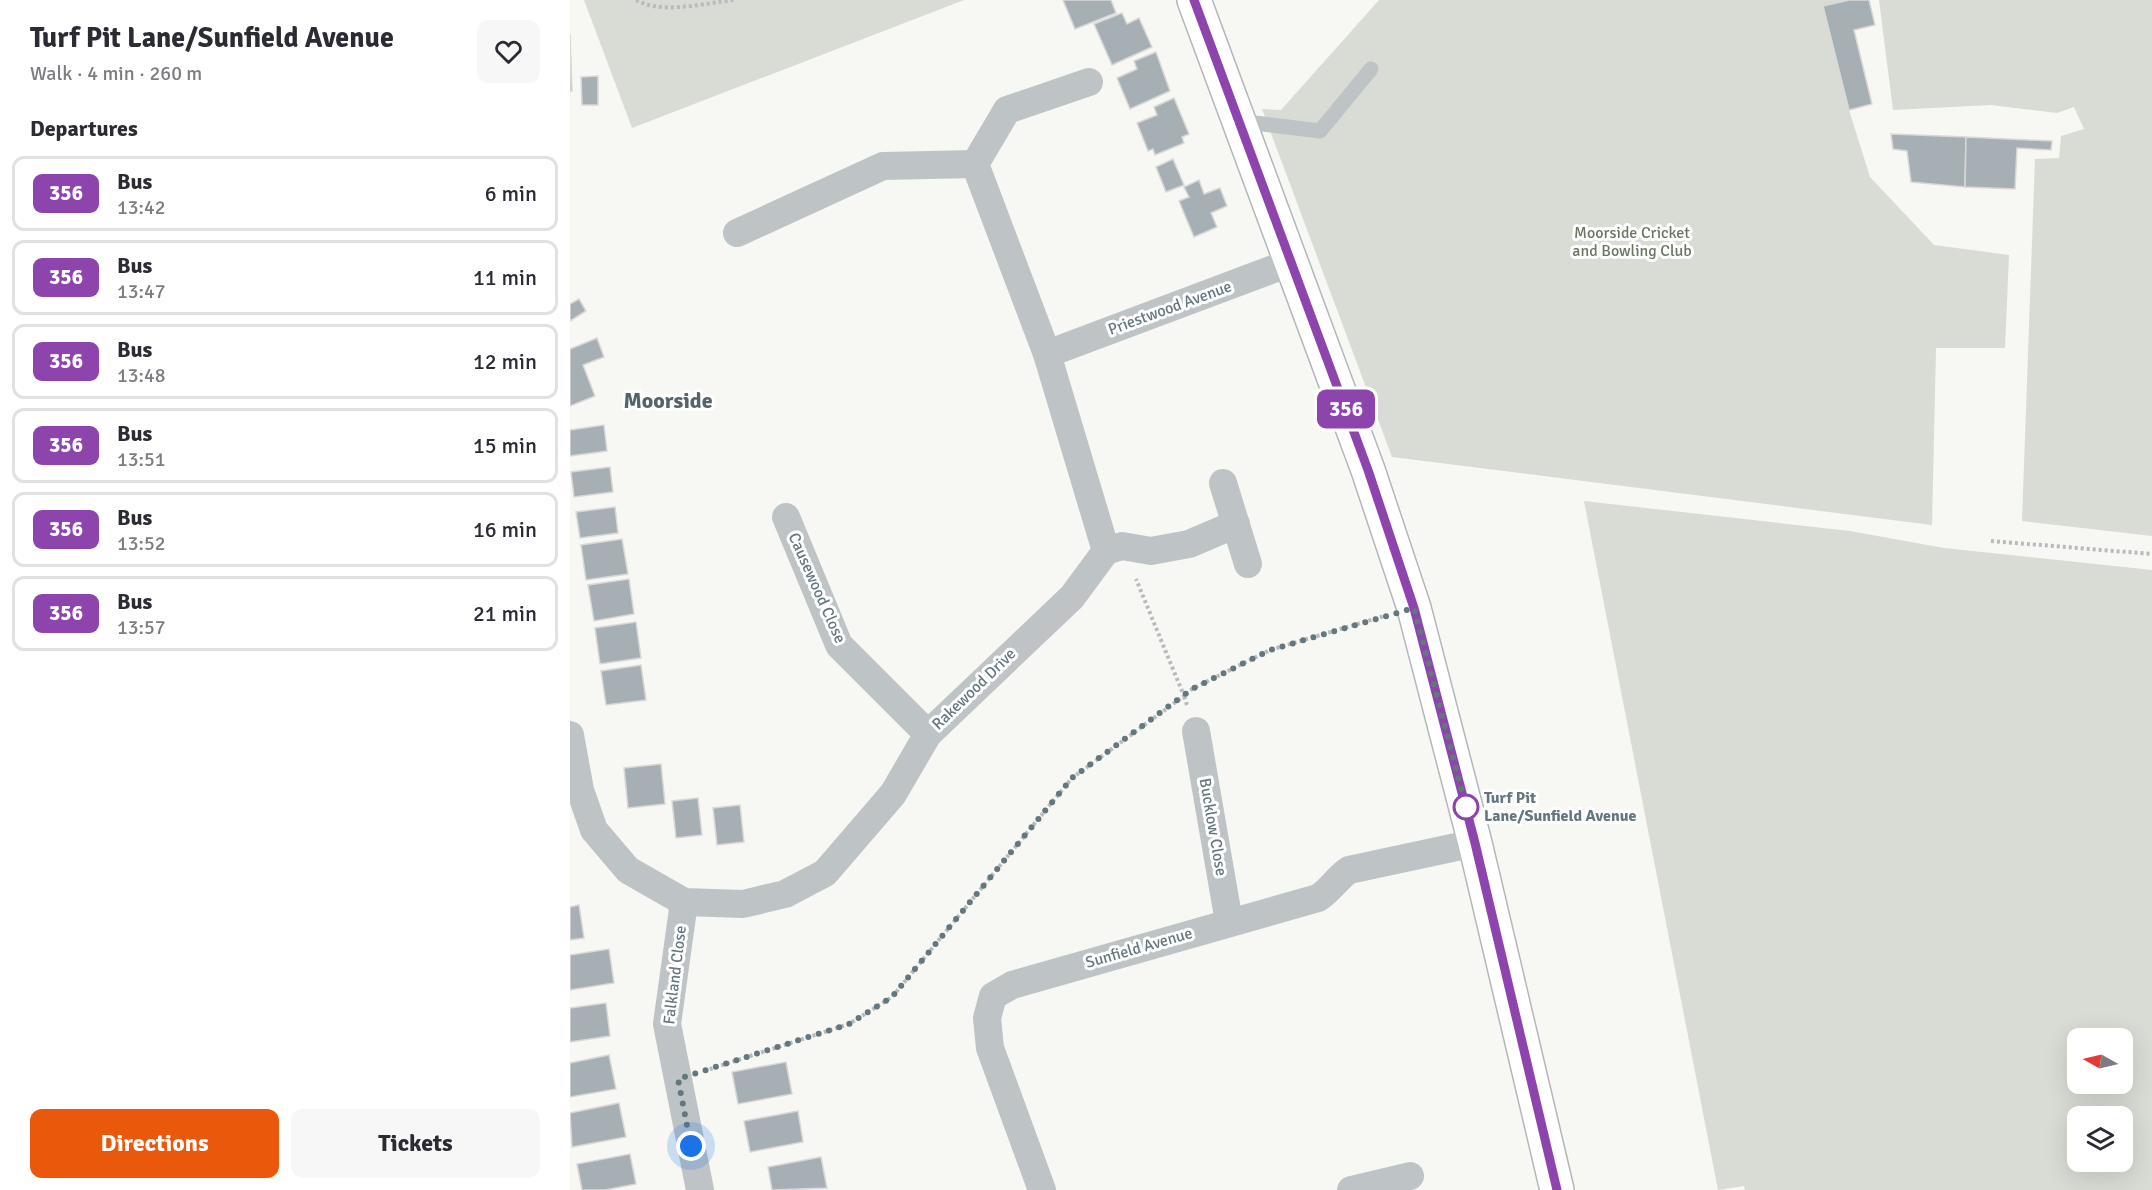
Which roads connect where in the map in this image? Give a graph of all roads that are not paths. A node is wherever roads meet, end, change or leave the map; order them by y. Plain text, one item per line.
1 (1194, 0) edge
2 (1371, 69) dead end
3 (1089, 82) dead end
4 (1238, 121) junction
5 (975, 164) junction
6 (737, 232) dead end
7 (1292, 262) junction
8 (1047, 354) junction
9 (1223, 483) dead end
10 (786, 517) dead end
11 (1236, 524) junction
12 (1114, 548) junction
13 (1248, 564) dead end
14 (1196, 731) dead end
15 (928, 734) junction
16 (570, 735) edge
17 (1475, 843) junction
18 (684, 902) junction
19 (1229, 922) junction
20 (1410, 1176) dead end
21 (700, 1190) edge
22 (1042, 1190) edge
23 (1351, 1190) edge
24 (1557, 1190) edge

1 - 4 street
2 - 4 lane
3 - 5 street
4 - 7 street
5 - 6 street
5 - 8 street
7 - 8 street, Priestwood Avenue
7 - 17 street
8 - 12 street
9 - 11 street
10 - 15 street, Causewood Close
11 - 12 street
11 - 13 street
12 - 15 street, Rakewood Drive
14 - 19 street, Bucklow Close
15 - 18 street, Rakewood Drive
16 - 18 street, Rakewood Drive
17 - 19 street, Sunfield Avenue
17 - 24 street
18 - 21 street, Falkland Close
19 - 22 street, Sunfield Avenue
20 - 23 street

